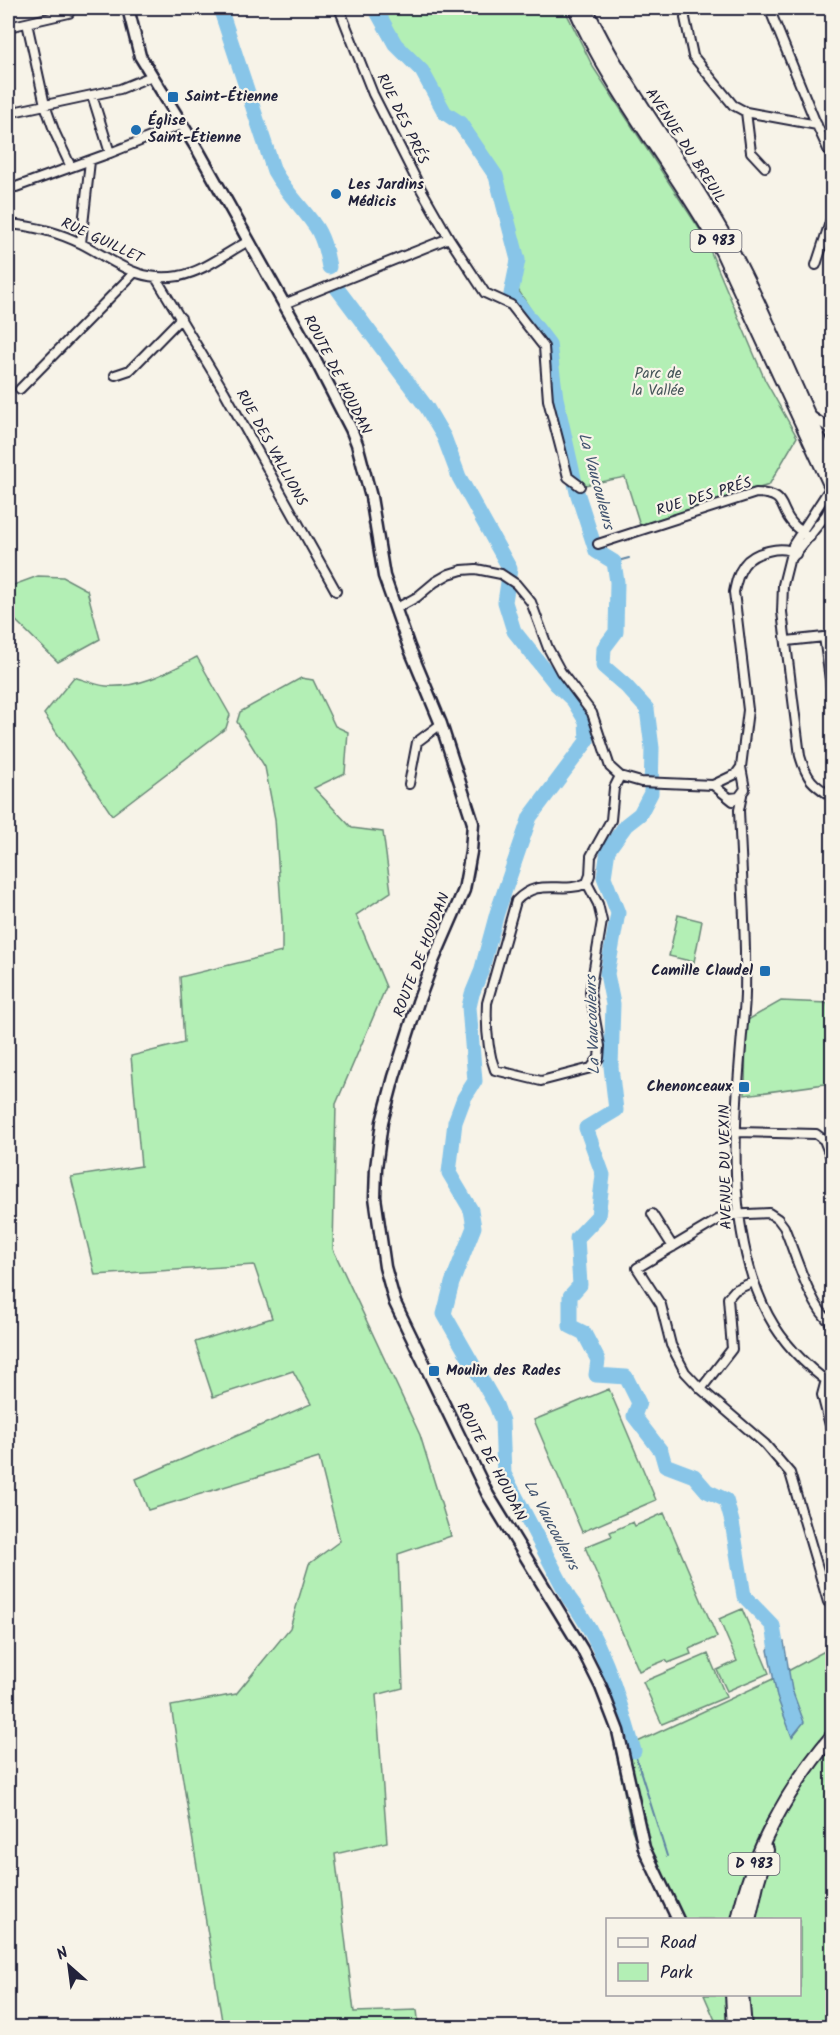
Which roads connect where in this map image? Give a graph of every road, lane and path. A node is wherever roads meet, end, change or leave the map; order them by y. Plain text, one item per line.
1 (128, 8) edge
2 (339, 8) edge
3 (575, 8) edge
4 (586, 8) edge
5 (686, 8) edge
6 (769, 8) edge
7 (69, 13) dead end
8 (27, 23) junction
9 (8, 25) edge
10 (152, 76) junction
11 (92, 95) junction
12 (45, 105) junction
13 (746, 112) junction
14 (8, 113) edge
15 (183, 124) junction
16 (817, 125) junction
17 (110, 153) junction
18 (832, 158) edge
19 (90, 161) junction
20 (71, 167) junction
21 (765, 167) dead end
22 (16, 187) dead end
23 (832, 216) edge
24 (8, 224) edge
25 (449, 238) junction
26 (249, 241) junction
27 (81, 243) junction
28 (816, 265) dead end
29 (134, 273) junction
30 (156, 278) junction
31 (284, 304) junction
32 (181, 318) junction
33 (115, 375) dead end
34 (20, 389) dead end
35 (809, 414) junction
36 (832, 430) edge
37 (832, 465) edge
38 (580, 486) dead end
39 (832, 486) edge
40 (832, 504) edge
41 (829, 515) edge
42 (806, 534) junction
43 (598, 544) dead end
44 (793, 552) junction
45 (336, 591) dead end
46 (395, 609) junction
47 (787, 640) junction
48 (832, 694) edge
49 (441, 724) junction
50 (741, 767) junction
51 (733, 775) junction
52 (620, 776) junction
53 (723, 780) junction
54 (744, 783) junction
55 (409, 784) dead end
56 (713, 785) junction
57 (723, 792) junction
58 (742, 795) junction
59 (832, 797) edge
60 (730, 798) junction
61 (739, 810) junction
62 (587, 883) junction
63 (737, 1132) junction
64 (832, 1160) edge
65 (652, 1214) dead end
66 (740, 1215) junction
67 (673, 1247) junction
68 (753, 1282) junction
69 (832, 1324) edge
70 (829, 1382) edge
71 (701, 1389) junction
72 (832, 1433) edge
73 (832, 1603) edge
74 (832, 1736) edge
75 (780, 1812) junction
76 (677, 1918) edge
77 (739, 1918) edge
78 (749, 1918) edge
79 (732, 1996) edge
80 (742, 1996) edge
81 (734, 2028) edge
82 (745, 2028) edge

1 - 10 street, ROUTE DE HOUDAN
2 - 25 street, RUE DES PRÉS
3 - 39 main road, D 983
4 - 35 main road, AVENUE DU BREUIL
5 - 13 street
6 - 16 street
7 - 8 street
8 - 9 street
8 - 12 street
10 - 11 street
10 - 15 street, ROUTE DE HOUDAN
11 - 12 street
11 - 17 street
12 - 14 street
12 - 20 street
13 - 16 street
13 - 21 street
15 - 17 street
15 - 26 street, ROUTE DE HOUDAN
16 - 18 street
17 - 19 street
19 - 20 street
19 - 27 street
20 - 22 street
23 - 28 street
24 - 27 street, RUE GUILLET
25 - 31 street
25 - 38 street, RUE DES PRÉS
26 - 30 street, RUE GUILLET
26 - 31 street, ROUTE DE HOUDAN
27 - 29 street, RUE GUILLET
29 - 30 street, RUE GUILLET
29 - 34 street
30 - 32 street, RUE DES VALLIONS
31 - 46 street, ROUTE DE HOUDAN
32 - 33 street
32 - 45 street, RUE DES VALLIONS
35 - 36 street
35 - 37 main road, AVENUE DU BREUIL
39 - 42 street
40 - 41 street
41 - 42 street
42 - 43 street, RUE DES PRÉS
42 - 44 street
44 - 47 street
44 - 50 street
46 - 49 street, ROUTE DE HOUDAN
46 - 52 street
47 - 48 street
47 - 59 street
49 - 55 street
49 - 76 street, ROUTE DE HOUDAN
50 - 51 street
50 - 54 street
51 - 53 street
51 - 54 street
52 - 56 street
52 - 62 street
53 - 56 street
53 - 57 street
54 - 58 street
56 - 57 street
57 - 60 street
58 - 60 street
58 - 61 street, AVENUE DU VEXIN
60 - 61 street
61 - 63 street, AVENUE DU VEXIN
62 - 62 street
63 - 64 street
63 - 66 street, AVENUE DU VEXIN
65 - 67 street
66 - 67 street
66 - 68 street, AVENUE DU VEXIN
66 - 69 street
67 - 71 street
68 - 70 street, AVENUE DU VEXIN
68 - 71 street
70 - 72 street
71 - 73 street
74 - 75 main road, D 983
75 - 77 main road, D 983
75 - 78 main road, D 983
79 - 81 main road
80 - 82 main road

